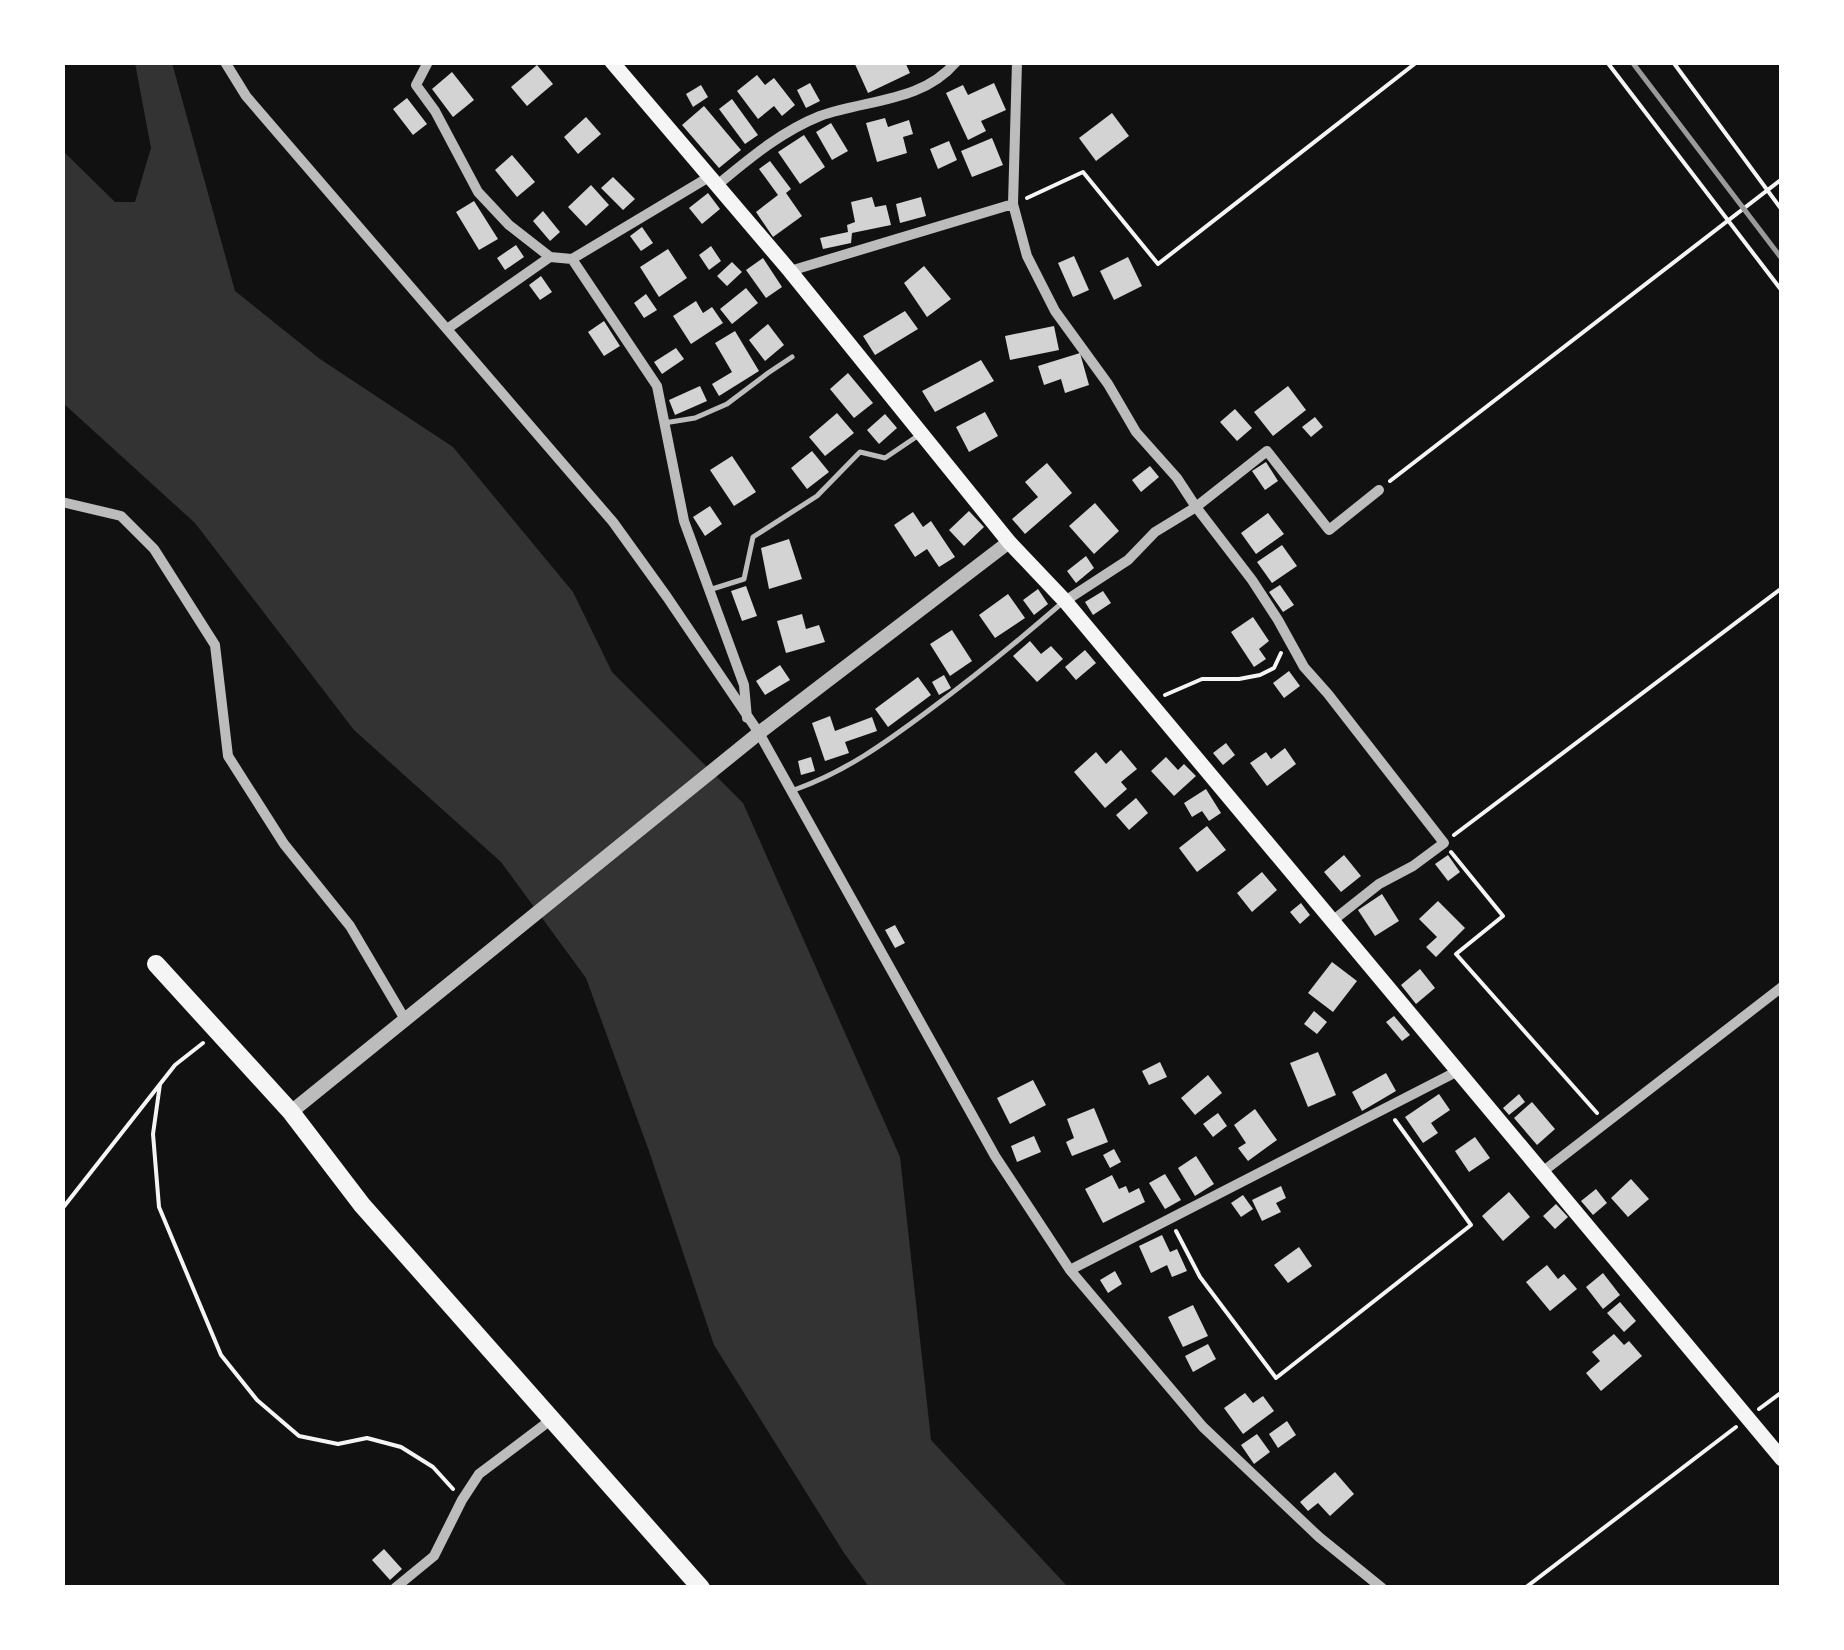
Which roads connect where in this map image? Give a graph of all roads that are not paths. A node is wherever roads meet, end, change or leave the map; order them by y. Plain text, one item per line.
1 (225, 62) edge
2 (428, 62) edge
3 (612, 62) edge
4 (956, 62) edge
5 (1017, 62) edge
6 (712, 182) junction
7 (1013, 204) junction
8 (550, 258) junction
9 (572, 259) junction
10 (790, 271) junction
11 (447, 328) junction
12 (792, 357) dead end
13 (664, 422) junction
14 (921, 434) junction
15 (1379, 490) road end
16 (62, 502) edge
17 (1196, 507) junction
18 (1009, 542) junction
19 (709, 590) junction
20 (1064, 602) junction
21 (748, 719) junction
22 (759, 733) junction
23 (790, 791) junction
24 (1331, 922) junction
25 (156, 964) dead end
26 (1782, 988) edge
27 (406, 1021) junction
28 (1456, 1072) junction
29 (291, 1112) junction
30 (1540, 1173) junction
31 (1070, 1270) junction
32 (553, 1418) junction
33 (1782, 1460) edge
34 (395, 1588) edge
35 (700, 1588) edge
36 (1382, 1588) edge

1 - 11 street
2 - 8 street
3 - 6 main road
4 - 6 street
5 - 7 street
6 - 9 street
6 - 10 main road
7 - 10 street
7 - 17 street
8 - 9 street
8 - 11 street
9 - 13 street
10 - 14 main road
11 - 21 street
12 - 13 lane
13 - 19 street
14 - 18 main road
14 - 19 lane
15 - 17 street
16 - 27 street
17 - 20 street
17 - 24 street
18 - 20 main road
18 - 22 street
19 - 21 street
20 - 23 lane
20 - 24 main road
21 - 22 street
22 - 23 street
22 - 27 street
23 - 31 street
24 - 28 main road
25 - 29 highway
26 - 30 street
27 - 29 street
28 - 30 main road
28 - 31 street
29 - 32 highway
30 - 33 main road
31 - 36 street
32 - 34 street
32 - 35 highway

